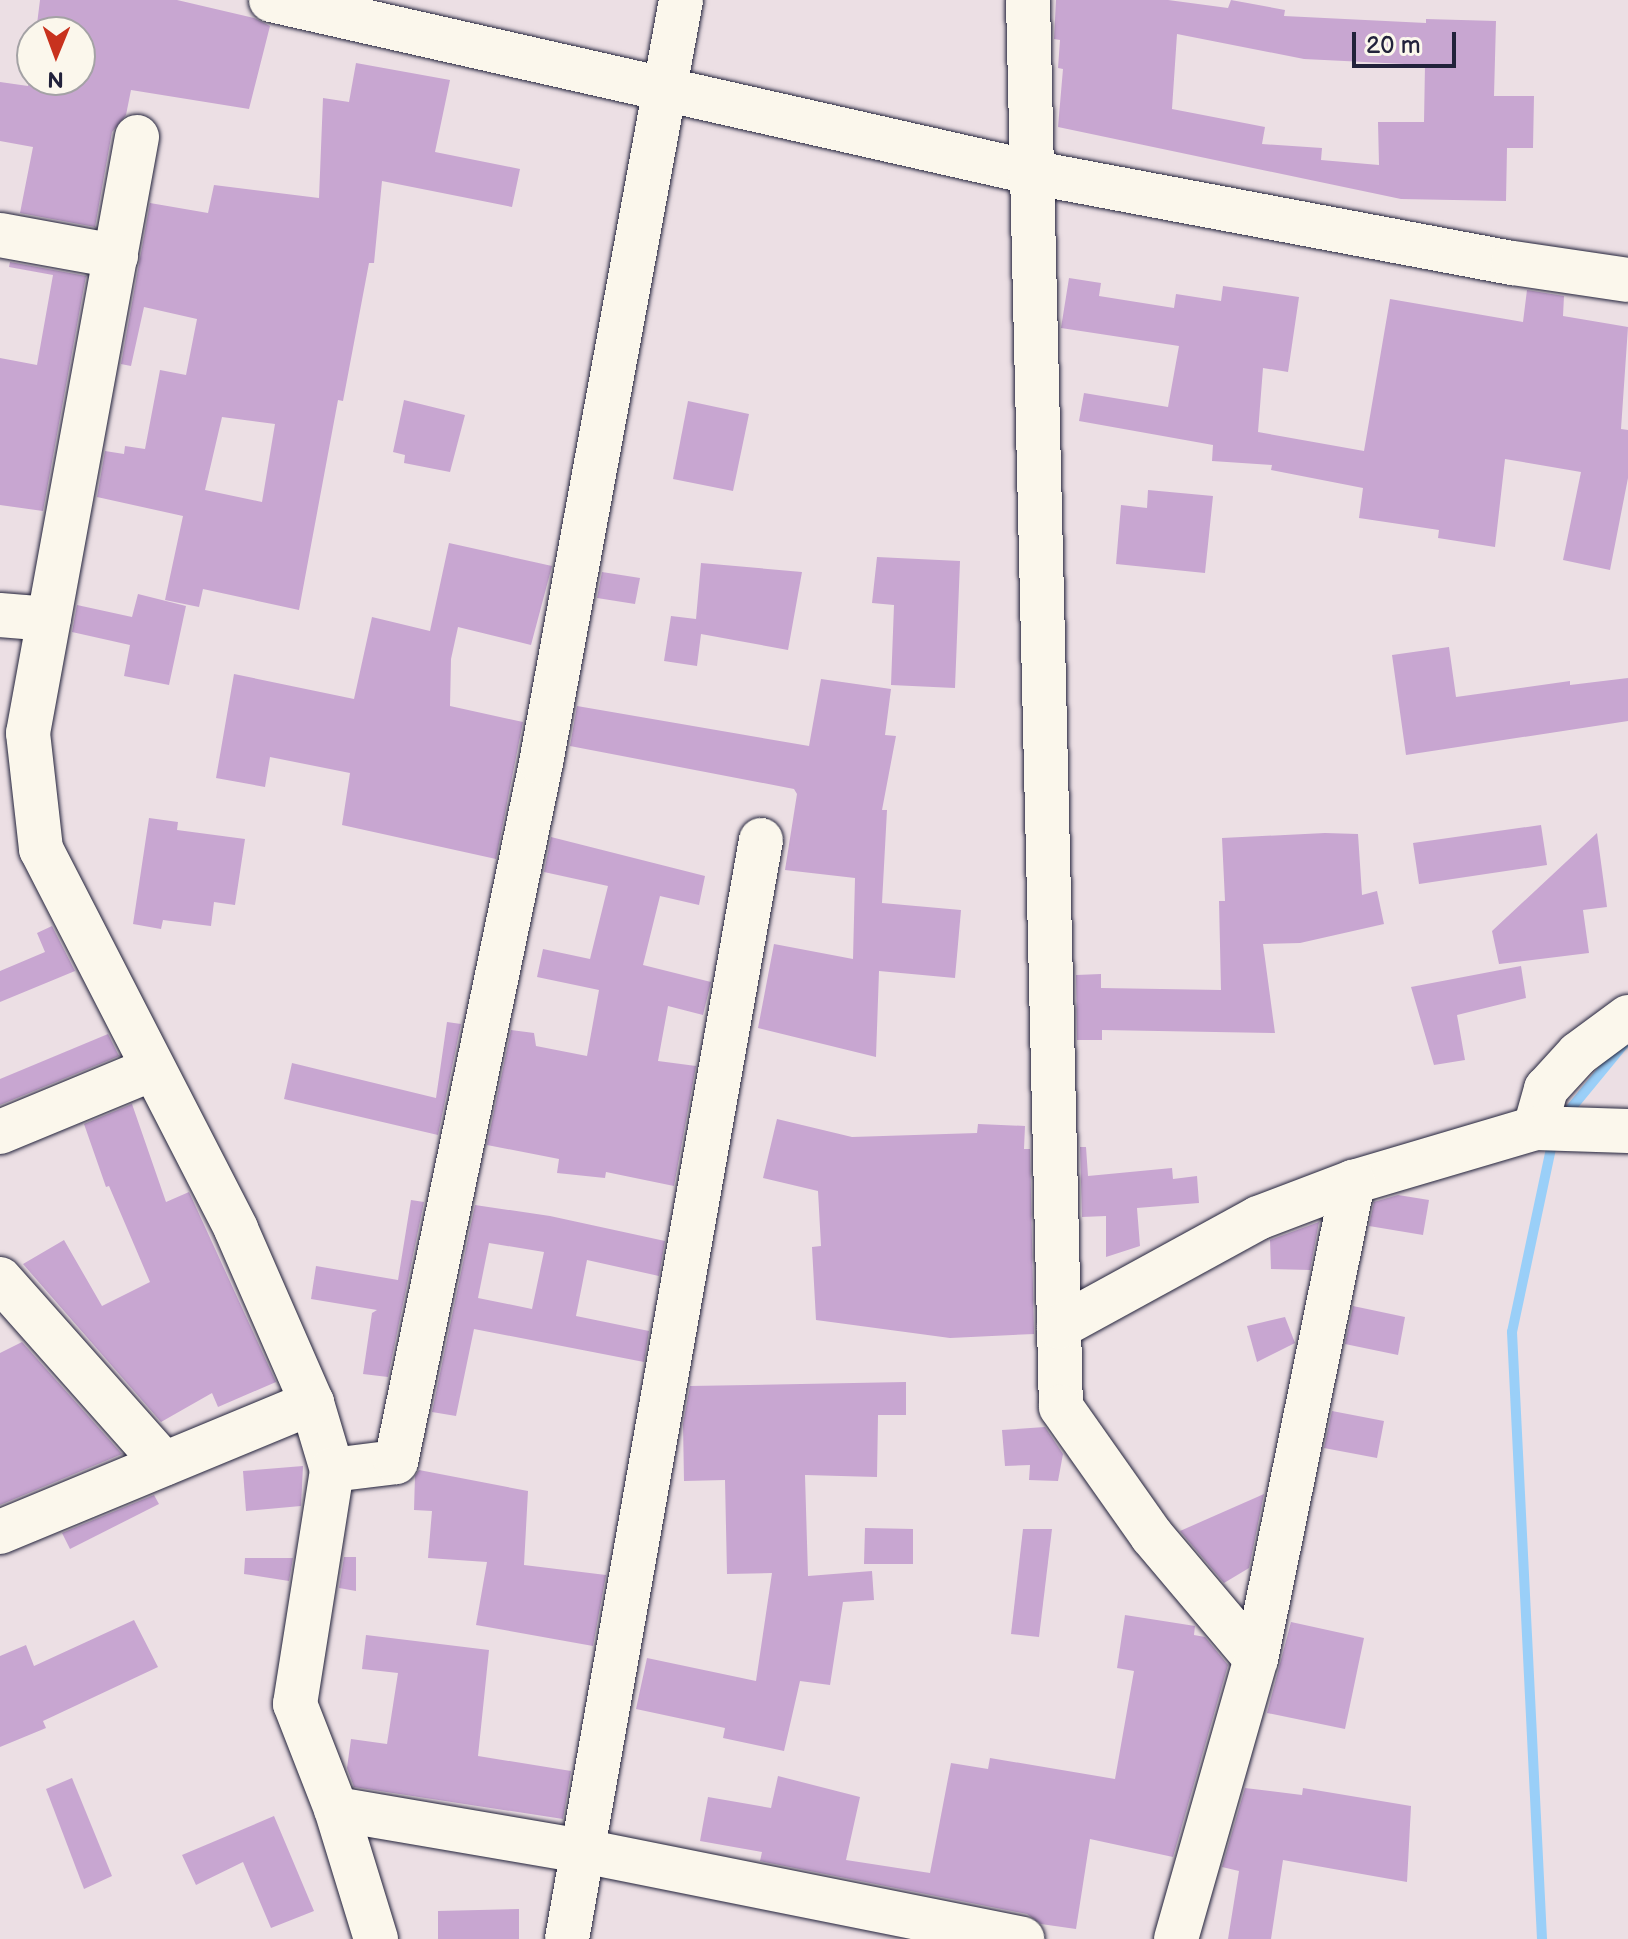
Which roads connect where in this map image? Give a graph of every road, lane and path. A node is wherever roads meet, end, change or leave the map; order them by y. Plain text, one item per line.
1 (271, 0) edge
2 (681, 0) edge
3 (1028, 0) edge
4 (663, 90) junction
5 (137, 137) dead end
6 (1030, 172) junction
7 (0, 235) edge
8 (116, 256) junction
9 (1628, 280) edge
10 (0, 615) edge
11 (49, 619) junction
12 (761, 840) dead end
13 (1628, 1017) edge
14 (152, 1069) junction
15 (1535, 1128) junction
16 (1628, 1131) edge
17 (0, 1132) edge
18 (1353, 1182) junction
19 (0, 1279) edge
20 (1059, 1327) junction
21 (312, 1403) junction
22 (164, 1464) junction
23 (332, 1470) junction
24 (0, 1532) edge
25 (1256, 1659) junction
26 (336, 1809) junction
27 (583, 1851) junction
28 (376, 1939) edge
29 (567, 1939) edge
30 (1022, 1939) edge
31 (1176, 1939) edge

1 - 4 street
2 - 4 street
3 - 6 street
4 - 6 street
4 - 23 street
5 - 8 street
6 - 9 street
6 - 20 street
7 - 8 street
8 - 11 street
10 - 11 street
11 - 14 street
12 - 27 street
13 - 15 street
14 - 17 street
14 - 21 street
15 - 16 street
15 - 18 street
18 - 20 street
18 - 25 street
19 - 22 street
20 - 25 street
21 - 22 street
21 - 23 street
22 - 24 street
23 - 26 street
25 - 31 street
26 - 27 street
26 - 28 street
27 - 29 street
27 - 30 street

